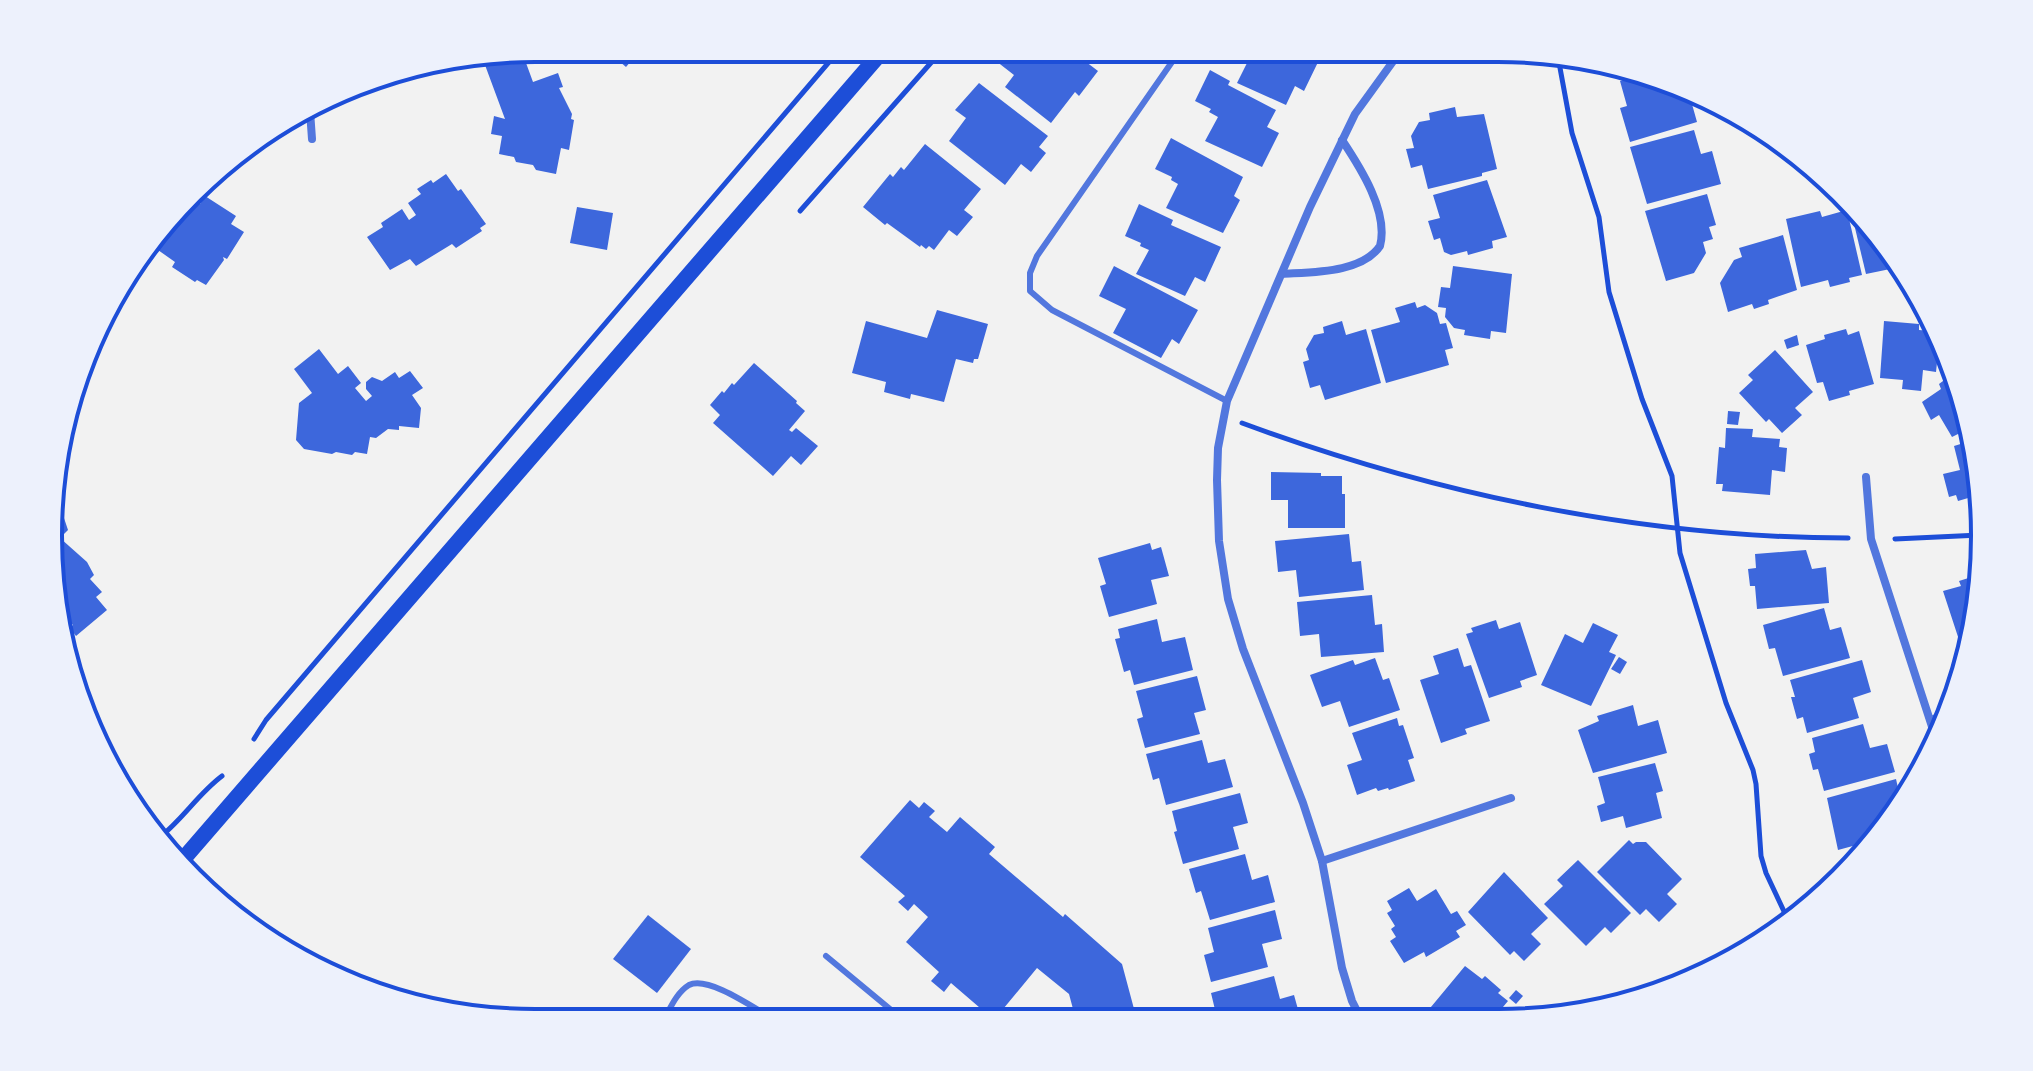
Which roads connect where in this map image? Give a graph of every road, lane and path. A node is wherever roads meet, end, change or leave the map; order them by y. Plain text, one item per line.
1 (829, 62) edge
2 (873, 62) edge
3 (932, 62) edge
4 (1172, 62) edge
5 (1393, 62) edge
6 (1560, 66) edge
7 (311, 119) edge
8 (312, 139) dead end
9 (1342, 140) junction
10 (800, 211) dead end
11 (1282, 274) junction
12 (1227, 401) junction
13 (1242, 423) dead end
14 (1866, 477) dead end
15 (1677, 527) junction
16 (1971, 535) edge
17 (1848, 538) dead end
18 (1895, 539) dead end
19 (1934, 719) edge
20 (1931, 720) junction
21 (1932, 724) edge
22 (248, 748) dead end
23 (226, 773) dead end
24 (1511, 798) dead end
25 (167, 832) edge
26 (187, 855) edge
27 (1322, 861) junction
28 (1785, 912) edge
29 (826, 956) dead end
30 (670, 1009) edge
31 (757, 1009) edge
32 (890, 1009) edge
33 (1356, 1009) edge

1 - 22 path
2 - 26 main road
3 - 10 path
4 - 12 lane
5 - 9 street
6 - 15 path
7 - 8 street
9 - 11 street
9 - 11 street
11 - 12 street
12 - 27 street
13 - 15 path
14 - 20 street
15 - 17 path
15 - 28 path
16 - 18 path
19 - 20 street
20 - 21 street
23 - 25 path
24 - 27 street
27 - 33 street
29 - 32 lane
30 - 31 lane

